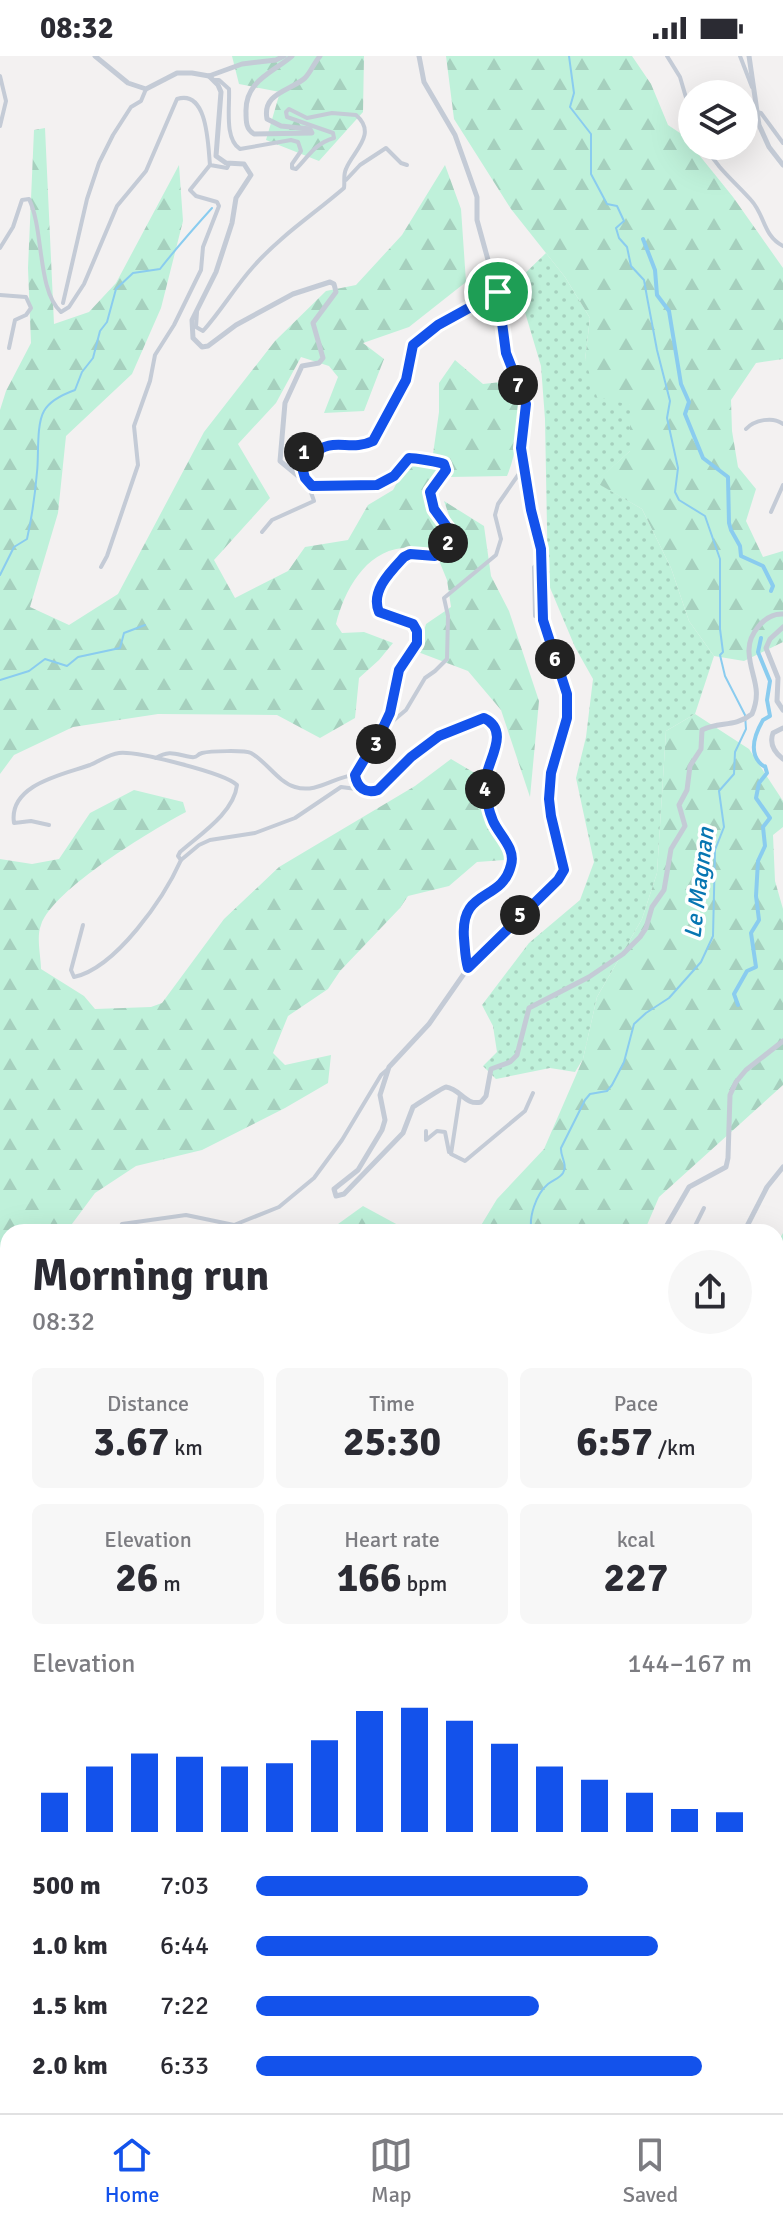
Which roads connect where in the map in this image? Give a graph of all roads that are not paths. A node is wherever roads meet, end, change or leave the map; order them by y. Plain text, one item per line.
1 (95, 56) edge
2 (284, 56) edge
3 (292, 56) edge
4 (320, 56) edge
5 (419, 56) edge
6 (667, 56) edge
7 (740, 56) edge
8 (749, 56) edge
9 (0, 76) edge
10 (212, 78) junction
11 (681, 80) edge
12 (750, 80) edge
13 (753, 80) edge
14 (146, 89) junction
15 (758, 112) edge
16 (758, 116) edge
17 (0, 126) edge
18 (783, 143) edge
19 (715, 160) edge
20 (229, 164) junction
21 (210, 165) junction
22 (407, 165) dead end
23 (783, 165) edge
24 (346, 180) junction
25 (783, 246) edge
26 (0, 248) edge
27 (498, 292) junction
28 (0, 295) edge
29 (63, 303) dead end
30 (196, 310) junction
31 (9, 348) dead end
32 (783, 424) edge
33 (746, 429) dead end
34 (523, 468) junction
35 (309, 485) junction
36 (783, 485) edge
37 (771, 512) dead end
38 (262, 532) dead end
39 (541, 561) junction
40 (101, 567) dead end
41 (783, 614) edge
42 (535, 616) dead end
43 (783, 627) edge
44 (783, 710) edge
45 (783, 728) edge
46 (382, 730) junction
47 (156, 758) junction
48 (783, 759) edge
49 (355, 775) junction
50 (364, 790) junction
51 (49, 825) dead end
52 (181, 860) junction
53 (83, 925) dead end
54 (468, 968) junction
55 (783, 1041) edge
56 (389, 1067) junction
57 (533, 1093) dead end
58 (460, 1095) junction
59 (426, 1131) dead end
60 (451, 1154) junction
61 (783, 1167) edge
62 (704, 1208) dead end
63 (122, 1224) edge
64 (229, 1224) edge
65 (236, 1224) edge
66 (668, 1224) edge
67 (696, 1224) edge
68 (748, 1224) edge

1 - 14 street
2 - 10 street
3 - 4 street
5 - 27 street
6 - 11 street
7 - 12 street
8 - 13 street
9 - 17 street
10 - 14 street
10 - 20 street
10 - 24 street
14 - 29 street
15 - 18 street
16 - 23 street
19 - 25 street
20 - 21 street
20 - 30 street
21 - 26 street
21 - 40 street
22 - 24 street
24 - 30 street
27 - 34 street
27 - 35 street
28 - 31 street
30 - 35 street
32 - 33 street
34 - 39 street
34 - 46 street
35 - 38 street
35 - 46 street
36 - 37 street
39 - 42 street
39 - 54 street
41 - 58 street
43 - 44 street
45 - 48 street
46 - 49 street
47 - 49 street
47 - 51 street
47 - 52 street
49 - 50 street
50 - 52 street
50 - 54 street
52 - 53 street
54 - 56 street
55 - 66 street
56 - 58 street
56 - 65 street
57 - 60 street
58 - 60 street
59 - 60 street
61 - 68 street
62 - 67 street
63 - 64 street

